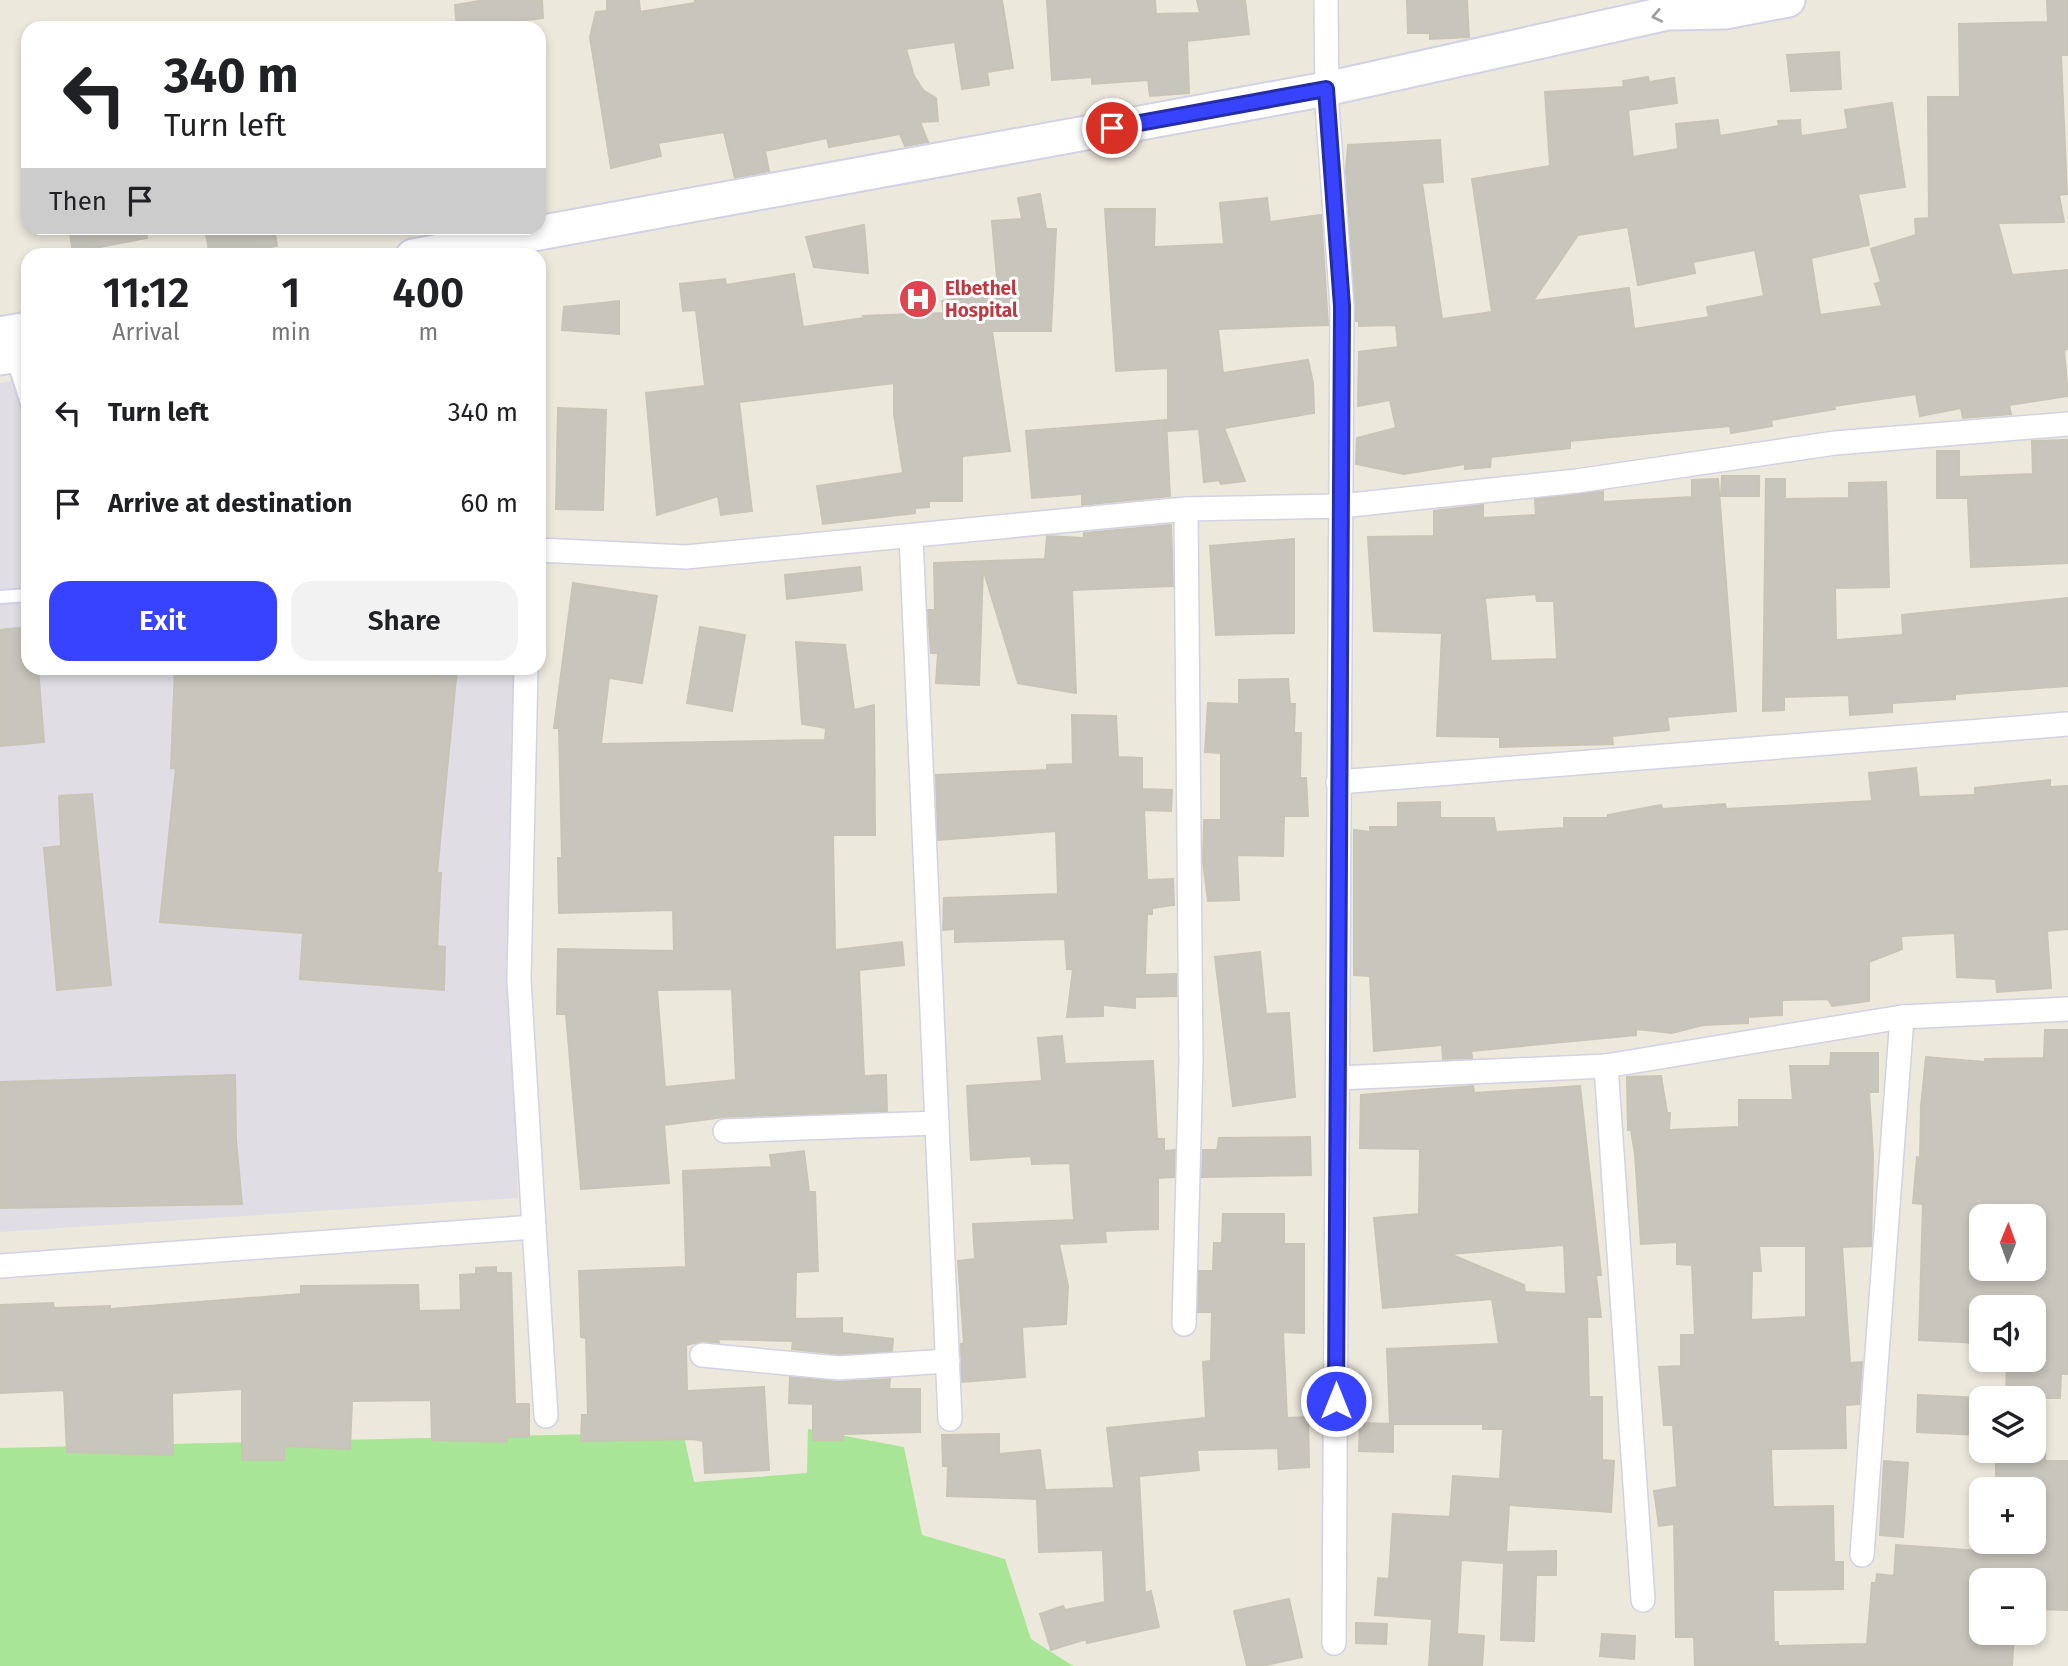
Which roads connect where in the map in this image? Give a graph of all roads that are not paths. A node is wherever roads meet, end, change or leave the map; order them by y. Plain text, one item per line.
1 (1326, 0) edge
2 (1788, 0) edge
3 (1326, 97) junction
4 (529, 248) edge
5 (14, 346) edge
6 (21, 376) edge
7 (2068, 424) edge
8 (1341, 506) junction
9 (1186, 509) junction
10 (911, 537) junction
11 (546, 550) edge
12 (21, 596) edge
13 (0, 597) edge
14 (526, 675) edge
15 (2068, 724) edge
16 (1338, 782) junction
17 (2068, 1009) edge
18 (1902, 1017) junction
19 (1606, 1066) junction
20 (1338, 1078) junction
21 (937, 1123) junction
22 (725, 1131) dead end
23 (534, 1227) junction
24 (0, 1266) edge
25 (1184, 1324) dead end
26 (702, 1355) dead end
27 (948, 1361) junction
28 (546, 1416) dead end
29 (950, 1419) dead end
30 (1862, 1556) dead end
31 (1643, 1600) dead end
32 (1334, 1643) dead end

1 - 3 street
2 - 3 main road
3 - 4 main road
3 - 8 street
5 - 6 lane
7 - 8 street
8 - 9 street
8 - 16 street
9 - 10 street
9 - 25 street
10 - 11 street
10 - 21 street
12 - 13 lane
14 - 23 street
15 - 16 street
16 - 20 street
17 - 18 street
18 - 19 street
18 - 30 street
19 - 20 street
19 - 31 street
20 - 32 street
21 - 22 street
21 - 27 street
23 - 24 street
23 - 28 street
26 - 27 street
27 - 29 street

